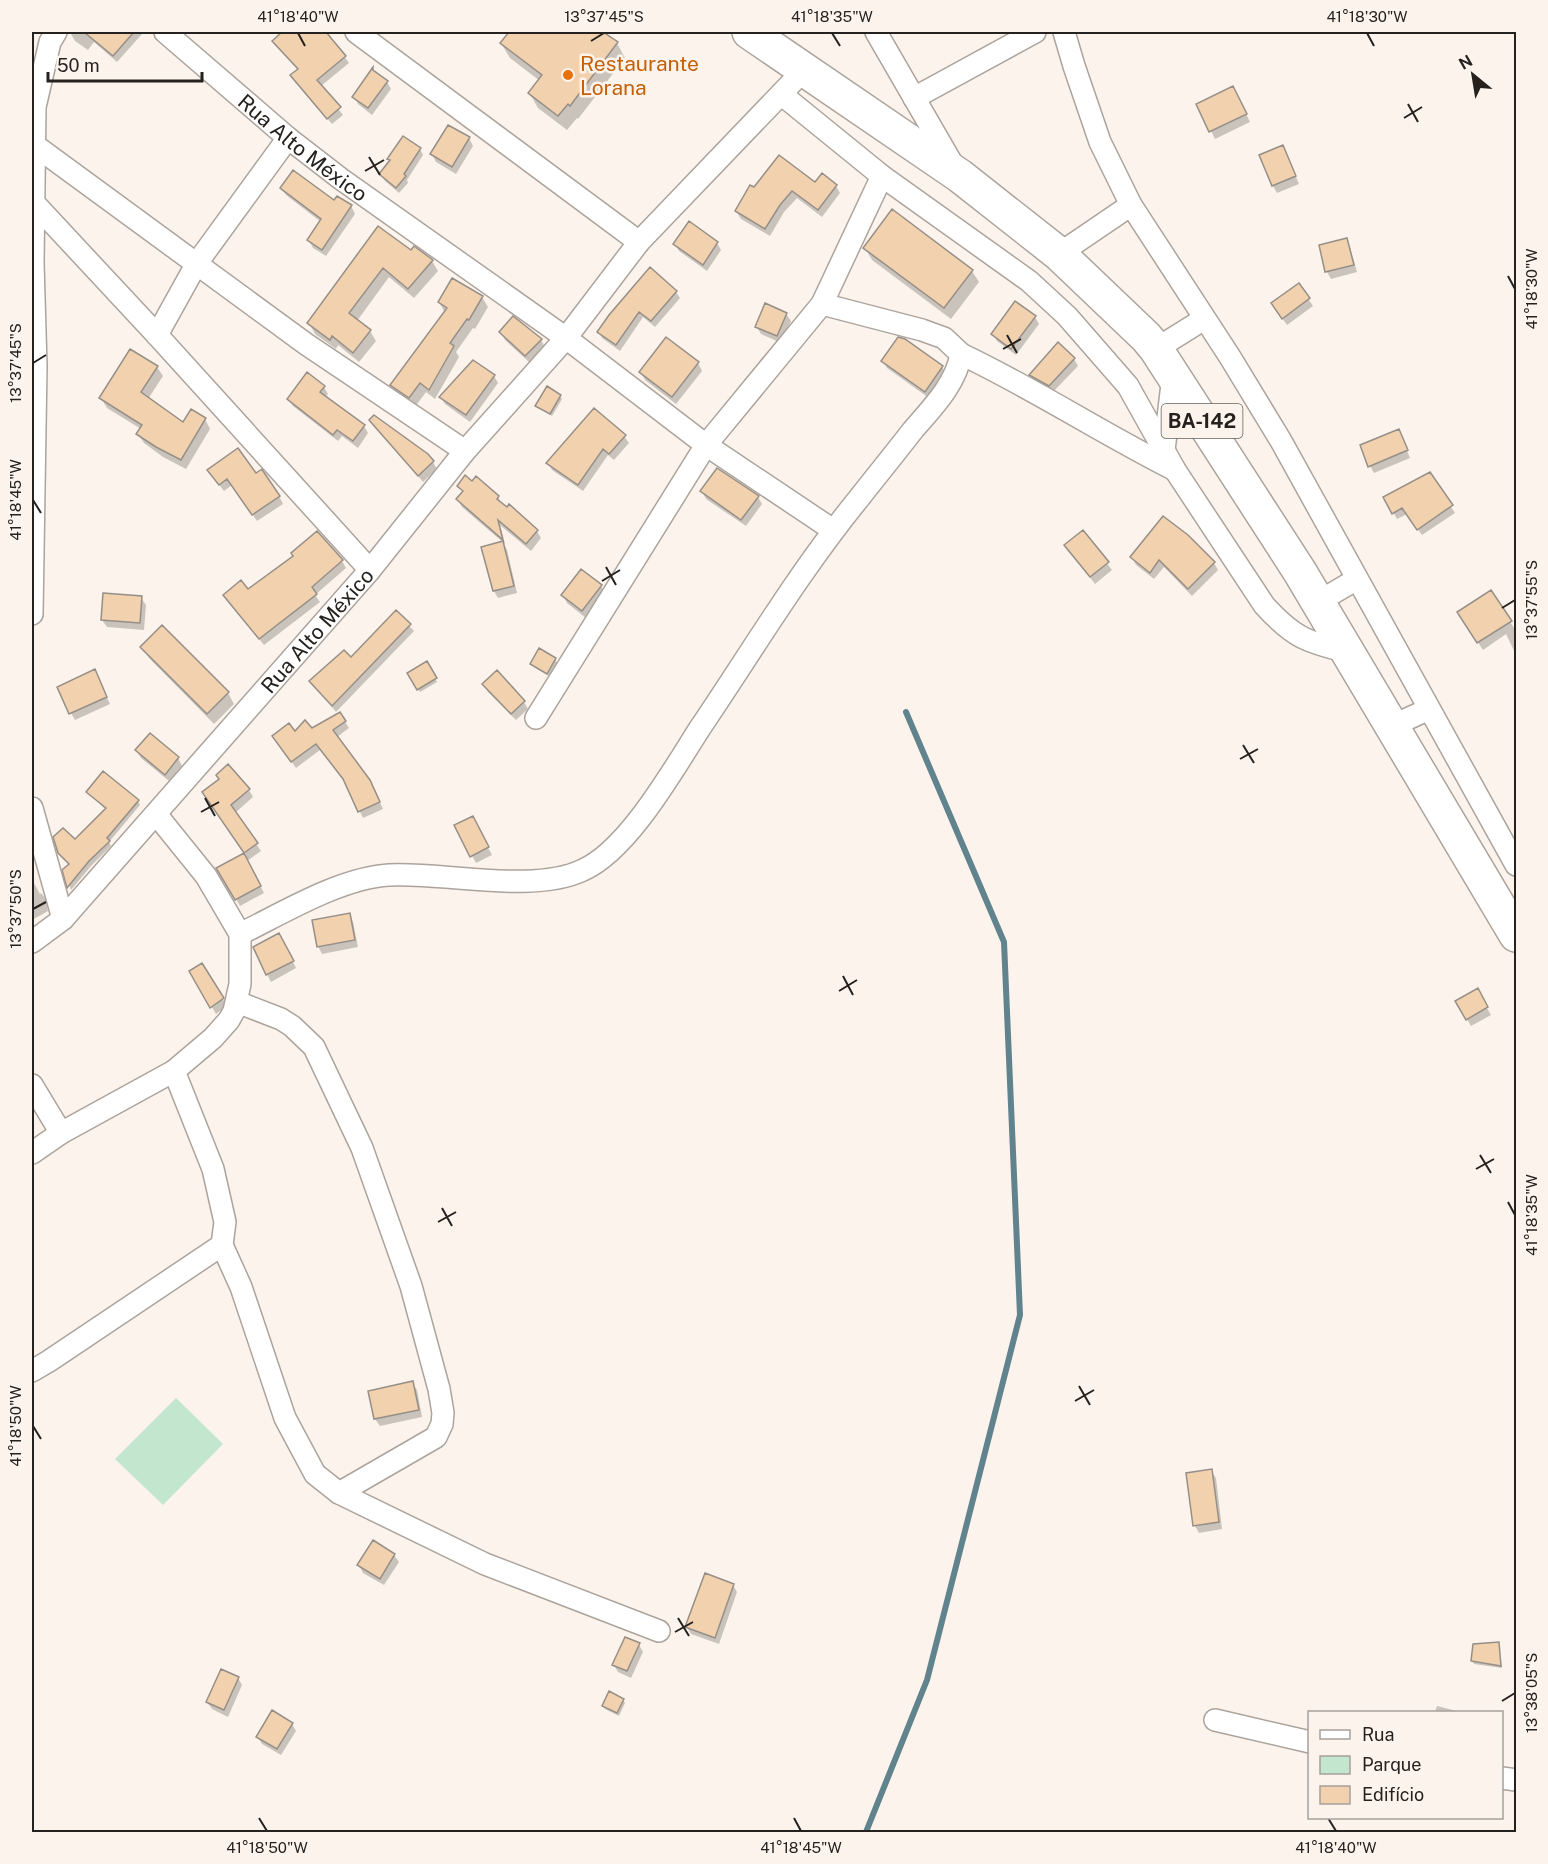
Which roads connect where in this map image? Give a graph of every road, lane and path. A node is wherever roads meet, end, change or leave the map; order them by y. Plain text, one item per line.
1 (56, 32) edge
2 (165, 32) edge
3 (356, 32) edge
4 (749, 32) edge
5 (1035, 32) edge
6 (1064, 32) edge
7 (875, 34) edge
8 (803, 70) junction
9 (781, 94) junction
10 (914, 98) junction
11 (33, 108) edge
12 (288, 138) junction
13 (33, 144) junction
14 (882, 176) junction
15 (960, 176) junction
16 (34, 203) junction
17 (1131, 205) junction
18 (639, 242) junction
19 (1059, 254) junction
20 (197, 263) junction
21 (822, 304) junction
22 (1204, 319) junction
23 (157, 335) junction
24 (566, 338) junction
25 (961, 354) junction
26 (1165, 363) junction
27 (706, 445) junction
28 (1164, 450) junction
29 (465, 452) junction
30 (33, 465) edge
31 (1175, 470) junction
32 (833, 530) junction
33 (370, 570) junction
34 (1357, 579) junction
35 (1318, 602) junction
36 (32, 614) edge
37 (1348, 652) junction
38 (1429, 709) junction
39 (536, 718) dead end
40 (1392, 726) junction
41 (32, 808) edge
42 (156, 814) junction
43 (1516, 865) edge
44 (63, 919) junction
45 (240, 934) junction
46 (1516, 936) edge
47 (32, 942) edge
48 (237, 1002) junction
49 (174, 1071) junction
50 (32, 1085) edge
51 (61, 1133) junction
52 (32, 1153) edge
53 (222, 1245) junction
54 (32, 1371) edge
55 (339, 1493) junction
56 (659, 1631) dead end
57 (1215, 1720) dead end
58 (1308, 1742) edge

1 - 11 street
2 - 12 street, Rua Alto México
3 - 18 street
4 - 8 main road, BA-142
5 - 10 street
6 - 17 street
7 - 10 street
8 - 9 street, Rua Alto México
8 - 15 main road, BA-142
9 - 14 street
9 - 18 street, Rua Alto México
10 - 15 street
11 - 13 street
12 - 20 street
12 - 24 street, Rua Alto México
13 - 16 street
13 - 20 street
14 - 21 street
14 - 28 street
15 - 19 main road, BA-142
16 - 23 street
16 - 30 street
17 - 19 street
17 - 22 street
18 - 24 street, Rua Alto México
19 - 26 main road, BA-142
20 - 23 street
20 - 29 street
21 - 25 street
21 - 27 street
22 - 26 street
22 - 34 street
23 - 33 street
24 - 27 street
24 - 29 street, Rua Alto México
25 - 31 street
25 - 32 street
26 - 28 street
26 - 35 main road, BA-142
27 - 32 street
27 - 39 street
28 - 31 street
29 - 33 street, Rua Alto México
30 - 36 street
31 - 37 street
32 - 45 street
33 - 42 street, Rua Alto México
34 - 35 street
34 - 38 street
35 - 37 main road, BA-142
37 - 40 main road, BA-142
38 - 40 street
38 - 43 street
40 - 46 main road, BA-142
41 - 44 street
42 - 44 street, Rua Alto México
42 - 45 street
44 - 47 street, Rua Alto México
45 - 48 street
48 - 49 street
48 - 55 street
49 - 51 street
49 - 53 street
50 - 51 street
51 - 52 street
53 - 54 street
53 - 55 street
55 - 56 street
57 - 58 street

